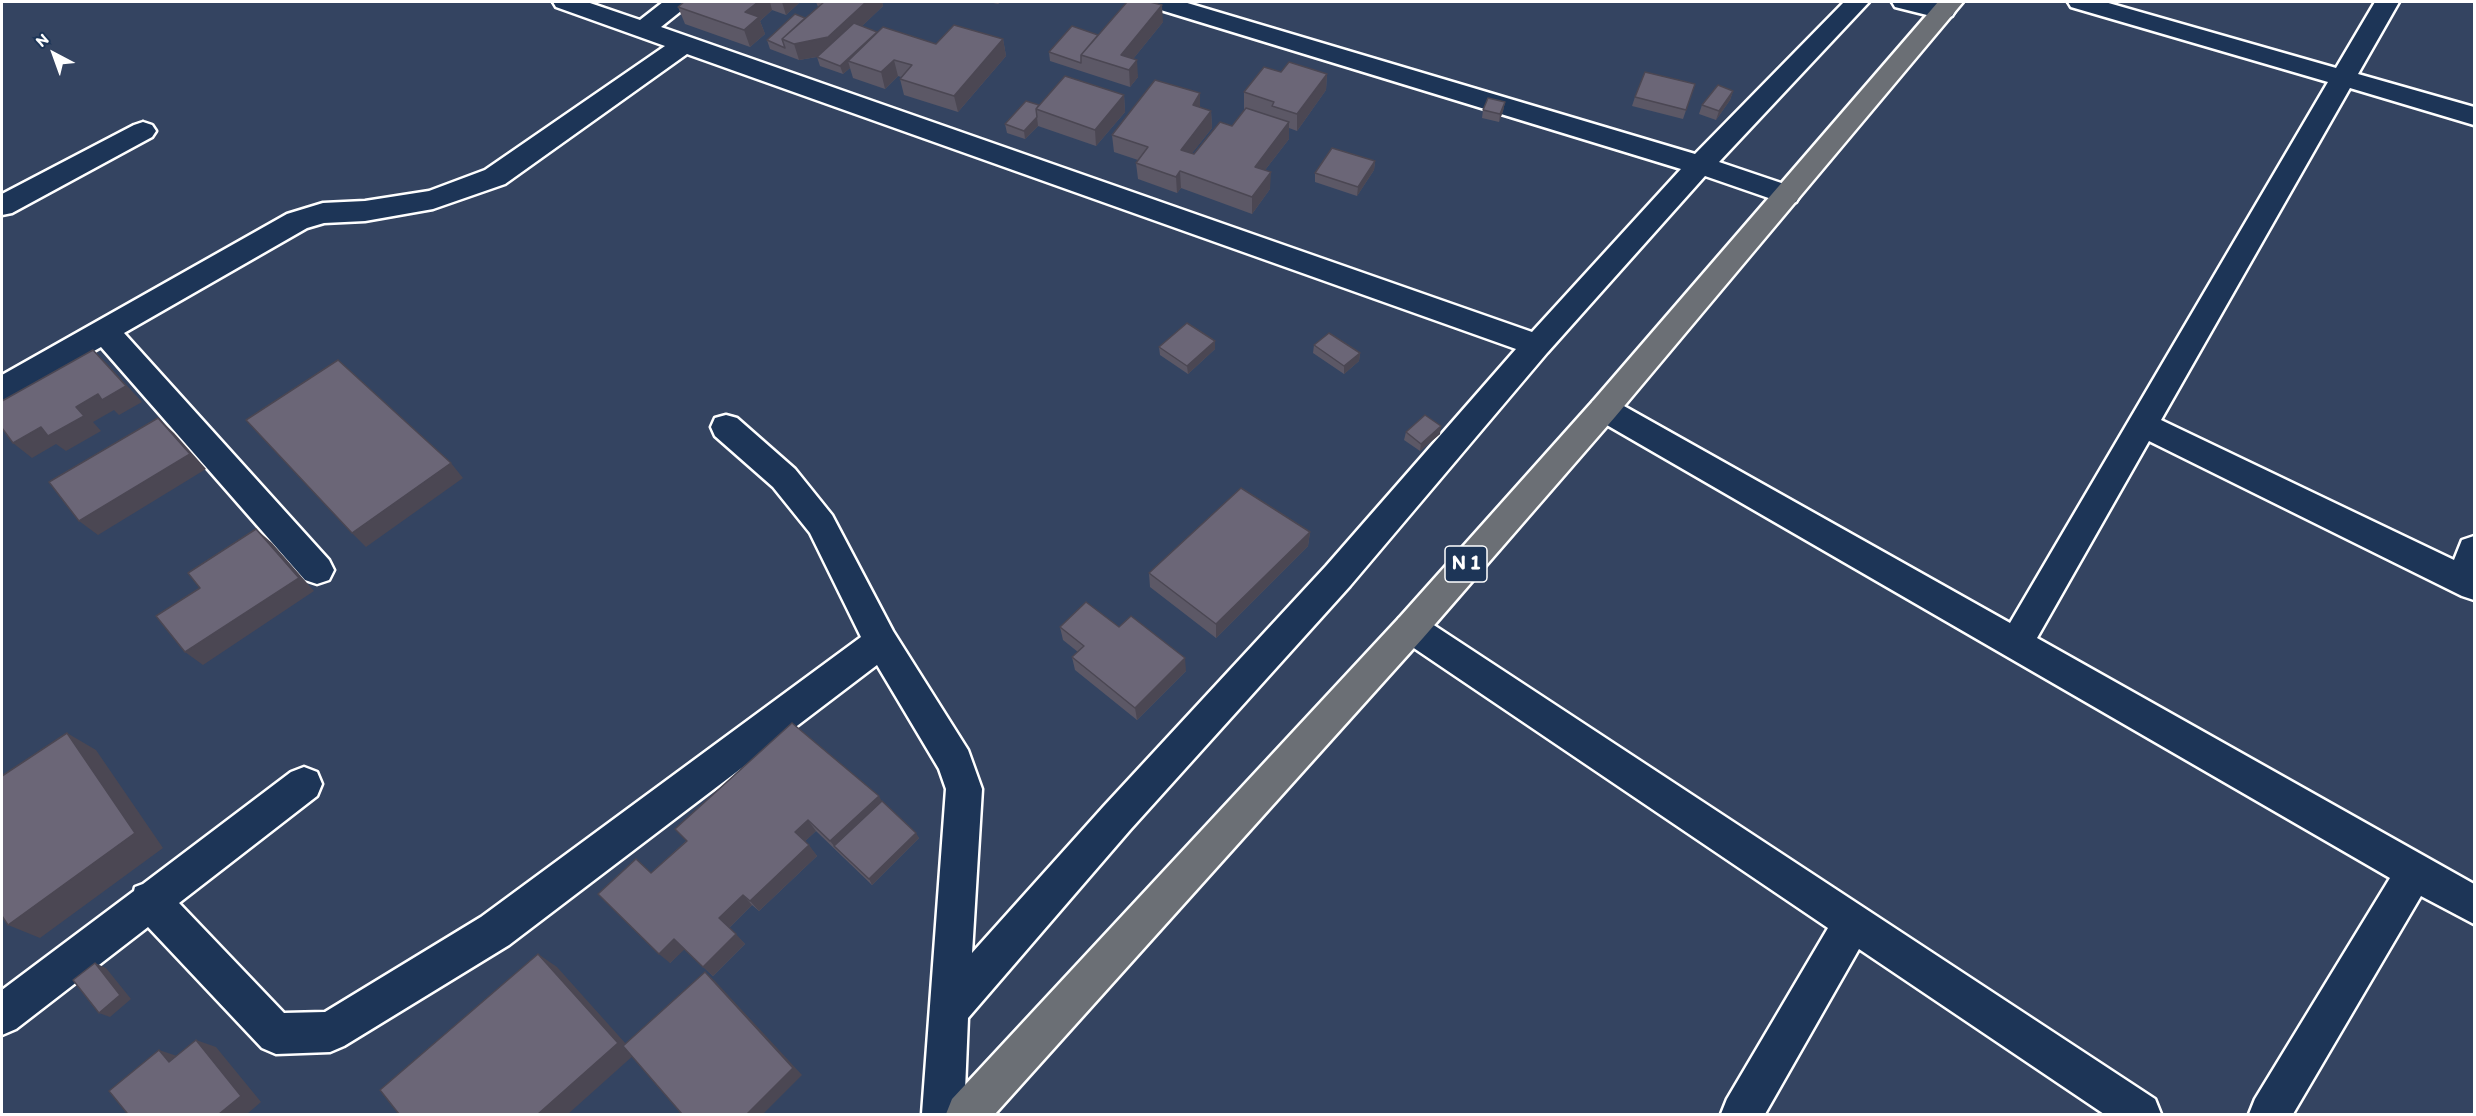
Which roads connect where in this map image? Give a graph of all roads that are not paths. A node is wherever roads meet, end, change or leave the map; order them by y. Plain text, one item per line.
1 (565, 2) edge
2 (677, 2) edge
3 (1160, 2) edge
4 (1857, 2) edge
5 (1904, 2) edge
6 (2080, 2) edge
7 (2387, 2) edge
8 (1947, 6) edge
9 (644, 29) junction
10 (684, 44) junction
11 (2344, 78) junction
12 (2475, 116) edge
13 (143, 131) dead end
14 (1700, 165) junction
15 (1786, 195) junction
16 (2, 206) edge
17 (104, 331) junction
18 (1537, 345) junction
19 (2, 389) edge
20 (1604, 409) junction
21 (2142, 424) junction
22 (726, 428) dead end
23 (317, 570) dead end
24 (2471, 572) edge
25 (1411, 628) junction
26 (881, 642) junction
27 (2016, 643) junction
28 (304, 784) dead end
29 (2415, 871) junction
30 (149, 900) junction
31 (2475, 905) edge
32 (1852, 923) junction
33 (948, 1010) junction
34 (2, 1015) edge
35 (943, 1114) edge
36 (967, 1114) edge
37 (1742, 1114) edge
38 (2140, 1114) edge
39 (2270, 1114) edge

1 - 9 street
2 - 9 street
3 - 14 street
4 - 14 street
5 - 8 street
6 - 11 street
7 - 11 street
8 - 15 highway, N 1
9 - 10 street
10 - 17 street
10 - 18 street
11 - 12 street
11 - 21 street
13 - 16 street
14 - 15 street
14 - 18 street
15 - 20 highway, N 1
17 - 19 street
17 - 23 street
18 - 33 street
20 - 25 highway, N 1
20 - 27 street
21 - 24 street
21 - 27 street
22 - 26 street
25 - 32 street
25 - 36 highway, N 1
26 - 30 street
26 - 33 street
27 - 29 street
28 - 30 street
29 - 31 street
29 - 39 street
30 - 34 street
32 - 37 street
32 - 38 street
33 - 35 street

